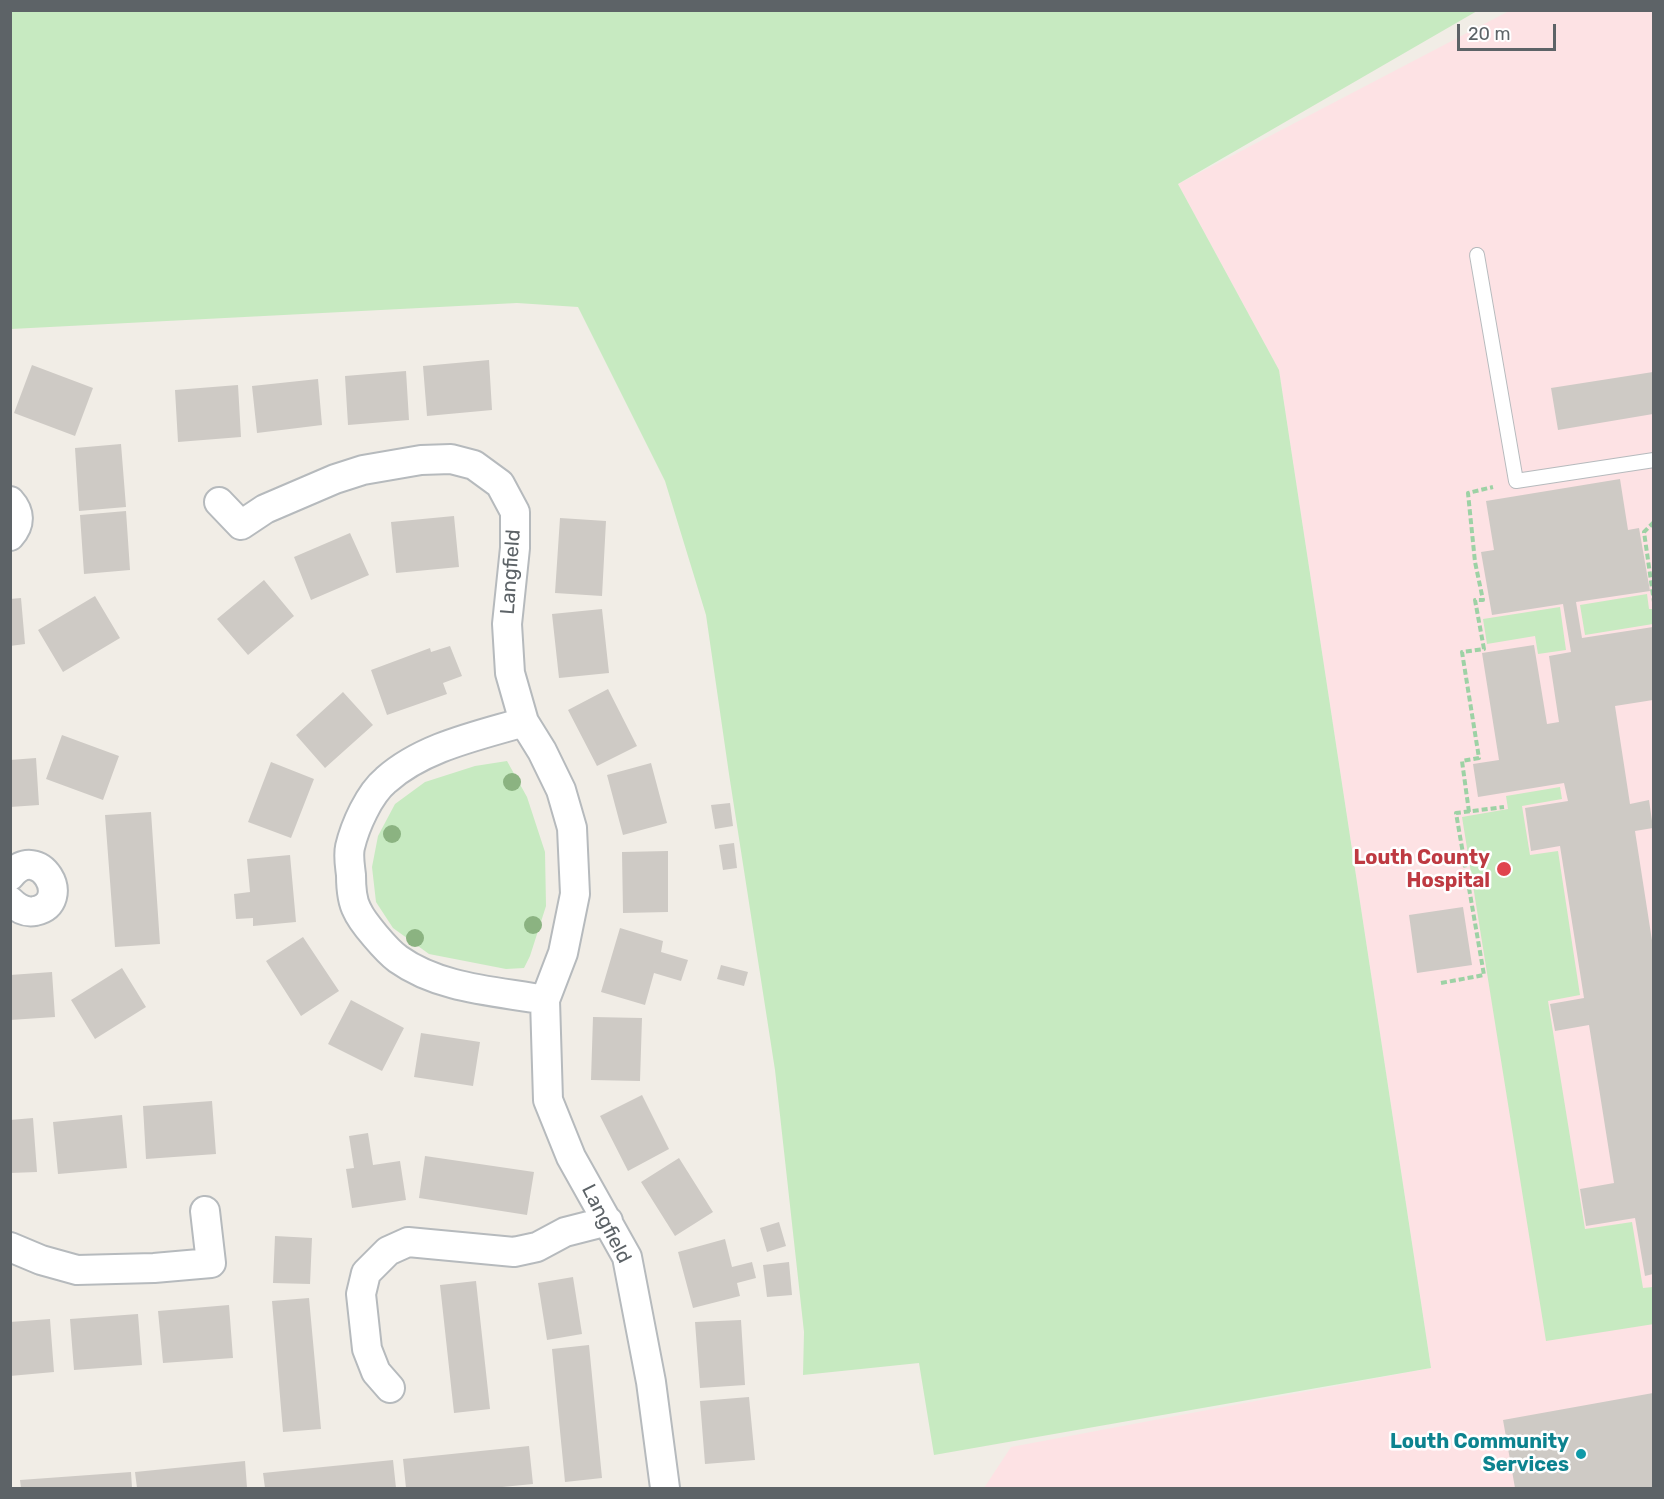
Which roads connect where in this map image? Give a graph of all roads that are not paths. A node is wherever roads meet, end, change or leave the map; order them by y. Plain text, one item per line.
1 (1477, 255) dead end
2 (1653, 460) edge
3 (10, 501) edge
4 (219, 502) dead end
5 (10, 536) edge
6 (524, 722) junction
7 (10, 876) edge
8 (10, 901) edge
9 (546, 1000) junction
10 (205, 1211) dead end
11 (608, 1221) junction
12 (10, 1247) edge
13 (390, 1388) dead end
14 (665, 1488) edge

1 - 2 lane
3 - 5 street
4 - 6 street, Langfield
6 - 9 street, Langfield
6 - 9 street
7 - 8 street
9 - 11 street, Langfield
10 - 12 street
11 - 13 street
11 - 14 street, Langfield

